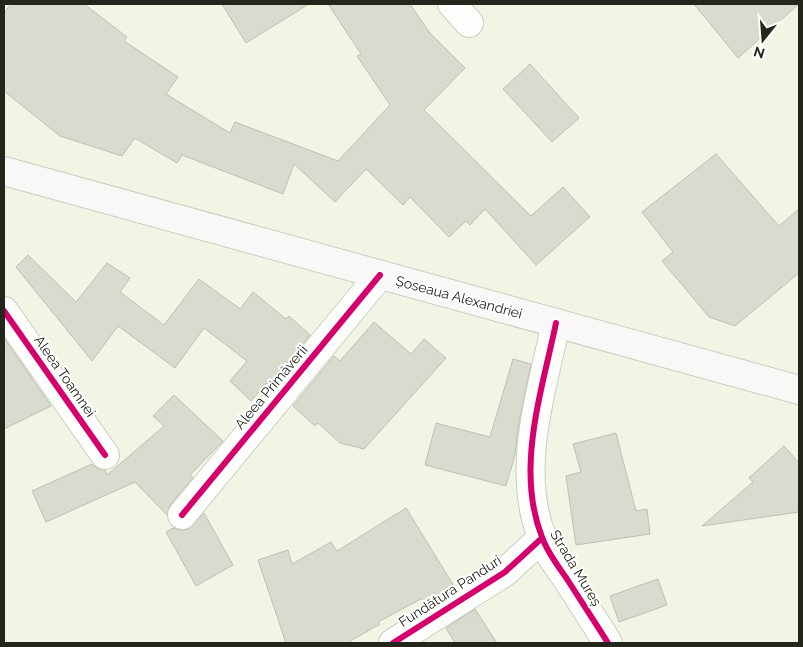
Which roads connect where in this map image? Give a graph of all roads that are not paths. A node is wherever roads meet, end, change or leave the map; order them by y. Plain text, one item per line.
1 (4, 171) edge
2 (380, 275) junction
3 (4, 311) edge
4 (556, 323) junction
5 (799, 390) edge
6 (105, 454) dead end
7 (182, 515) dead end
8 (542, 538) junction
9 (393, 643) edge
10 (608, 643) edge

1 - 2 main road, Șoseaua Alexandriei
2 - 4 main road, Șoseaua Alexandriei
2 - 7 street, Aleea Primăverii
3 - 6 street, Aleea Toamnei
4 - 5 main road, Șoseaua Alexandriei
4 - 8 street, Strada Mureș
8 - 9 street, Fundătura Panduri
8 - 10 street, Strada Mureș

